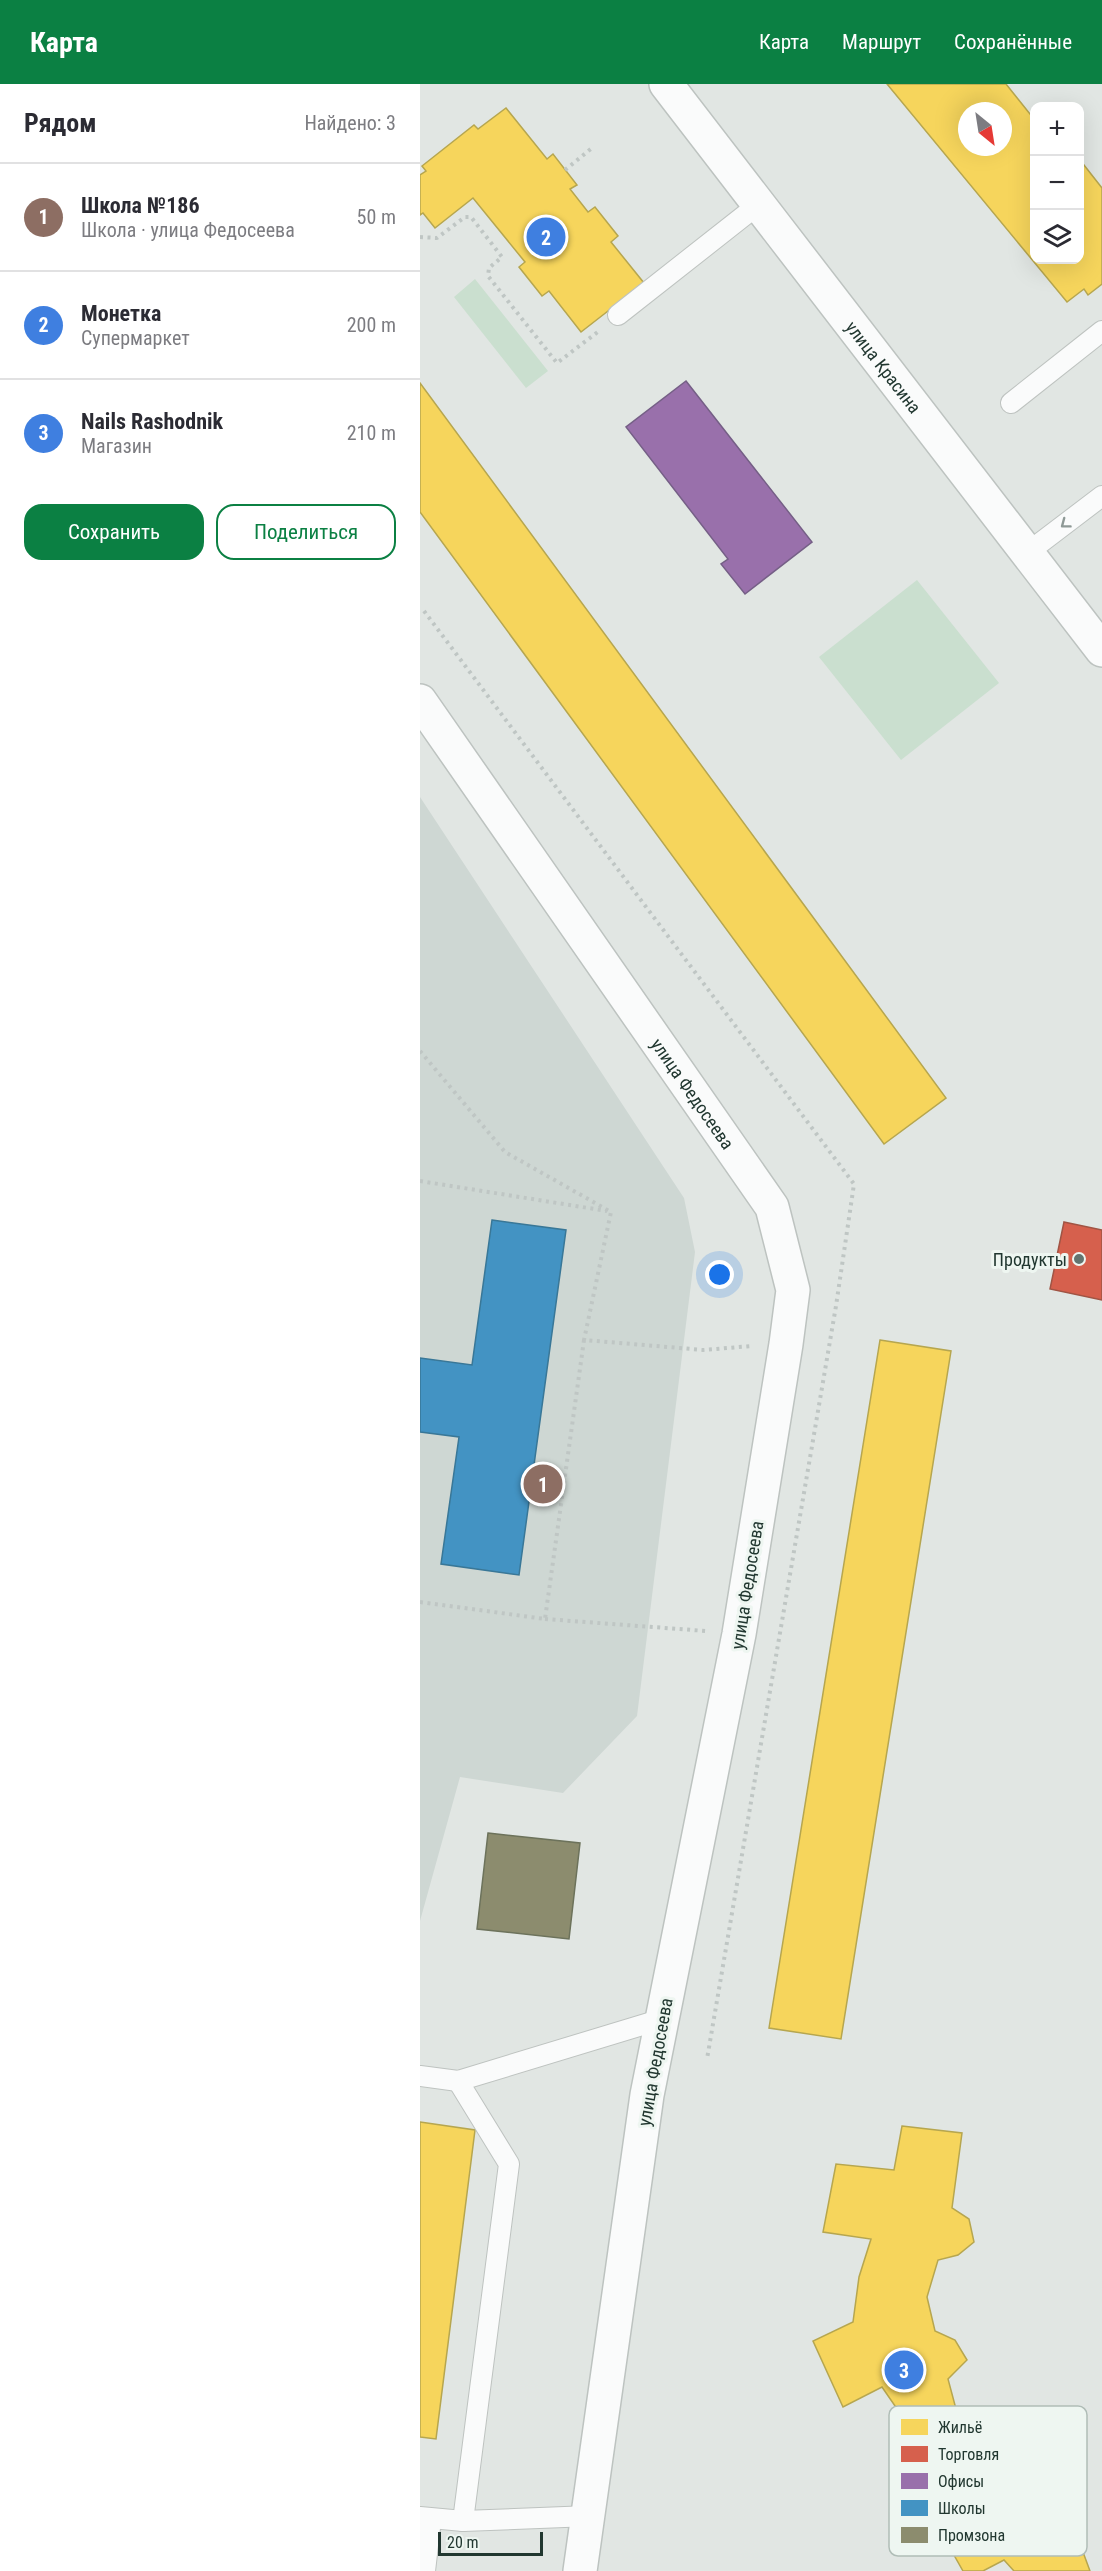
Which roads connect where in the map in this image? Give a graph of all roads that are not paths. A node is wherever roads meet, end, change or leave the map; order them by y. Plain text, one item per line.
1 (666, 84) edge
2 (759, 204) junction
3 (618, 315) road end
4 (1102, 331) edge
5 (1011, 403) dead end
6 (1102, 496) edge
7 (1027, 553) junction
8 (1102, 650) edge
9 (420, 701) edge
10 (662, 2019) junction
11 (420, 2076) edge
12 (458, 2081) junction
13 (590, 2516) junction
14 (425, 2518) edge
15 (463, 2521) junction
16 (426, 2571) edge
17 (580, 2571) edge

1 - 2 street, улица Красина
2 - 3 lane
2 - 7 street, улица Красина
4 - 5 lane
6 -> 7 lane
7 - 8 street, улица Красина
9 - 10 street, улица Федосеева
10 - 12 lane
10 - 13 street, улица Федосеева
11 - 12 lane
12 - 15 lane
13 - 15 lane
13 - 17 street, улица Федосеева
14 - 15 lane
14 - 16 lane

